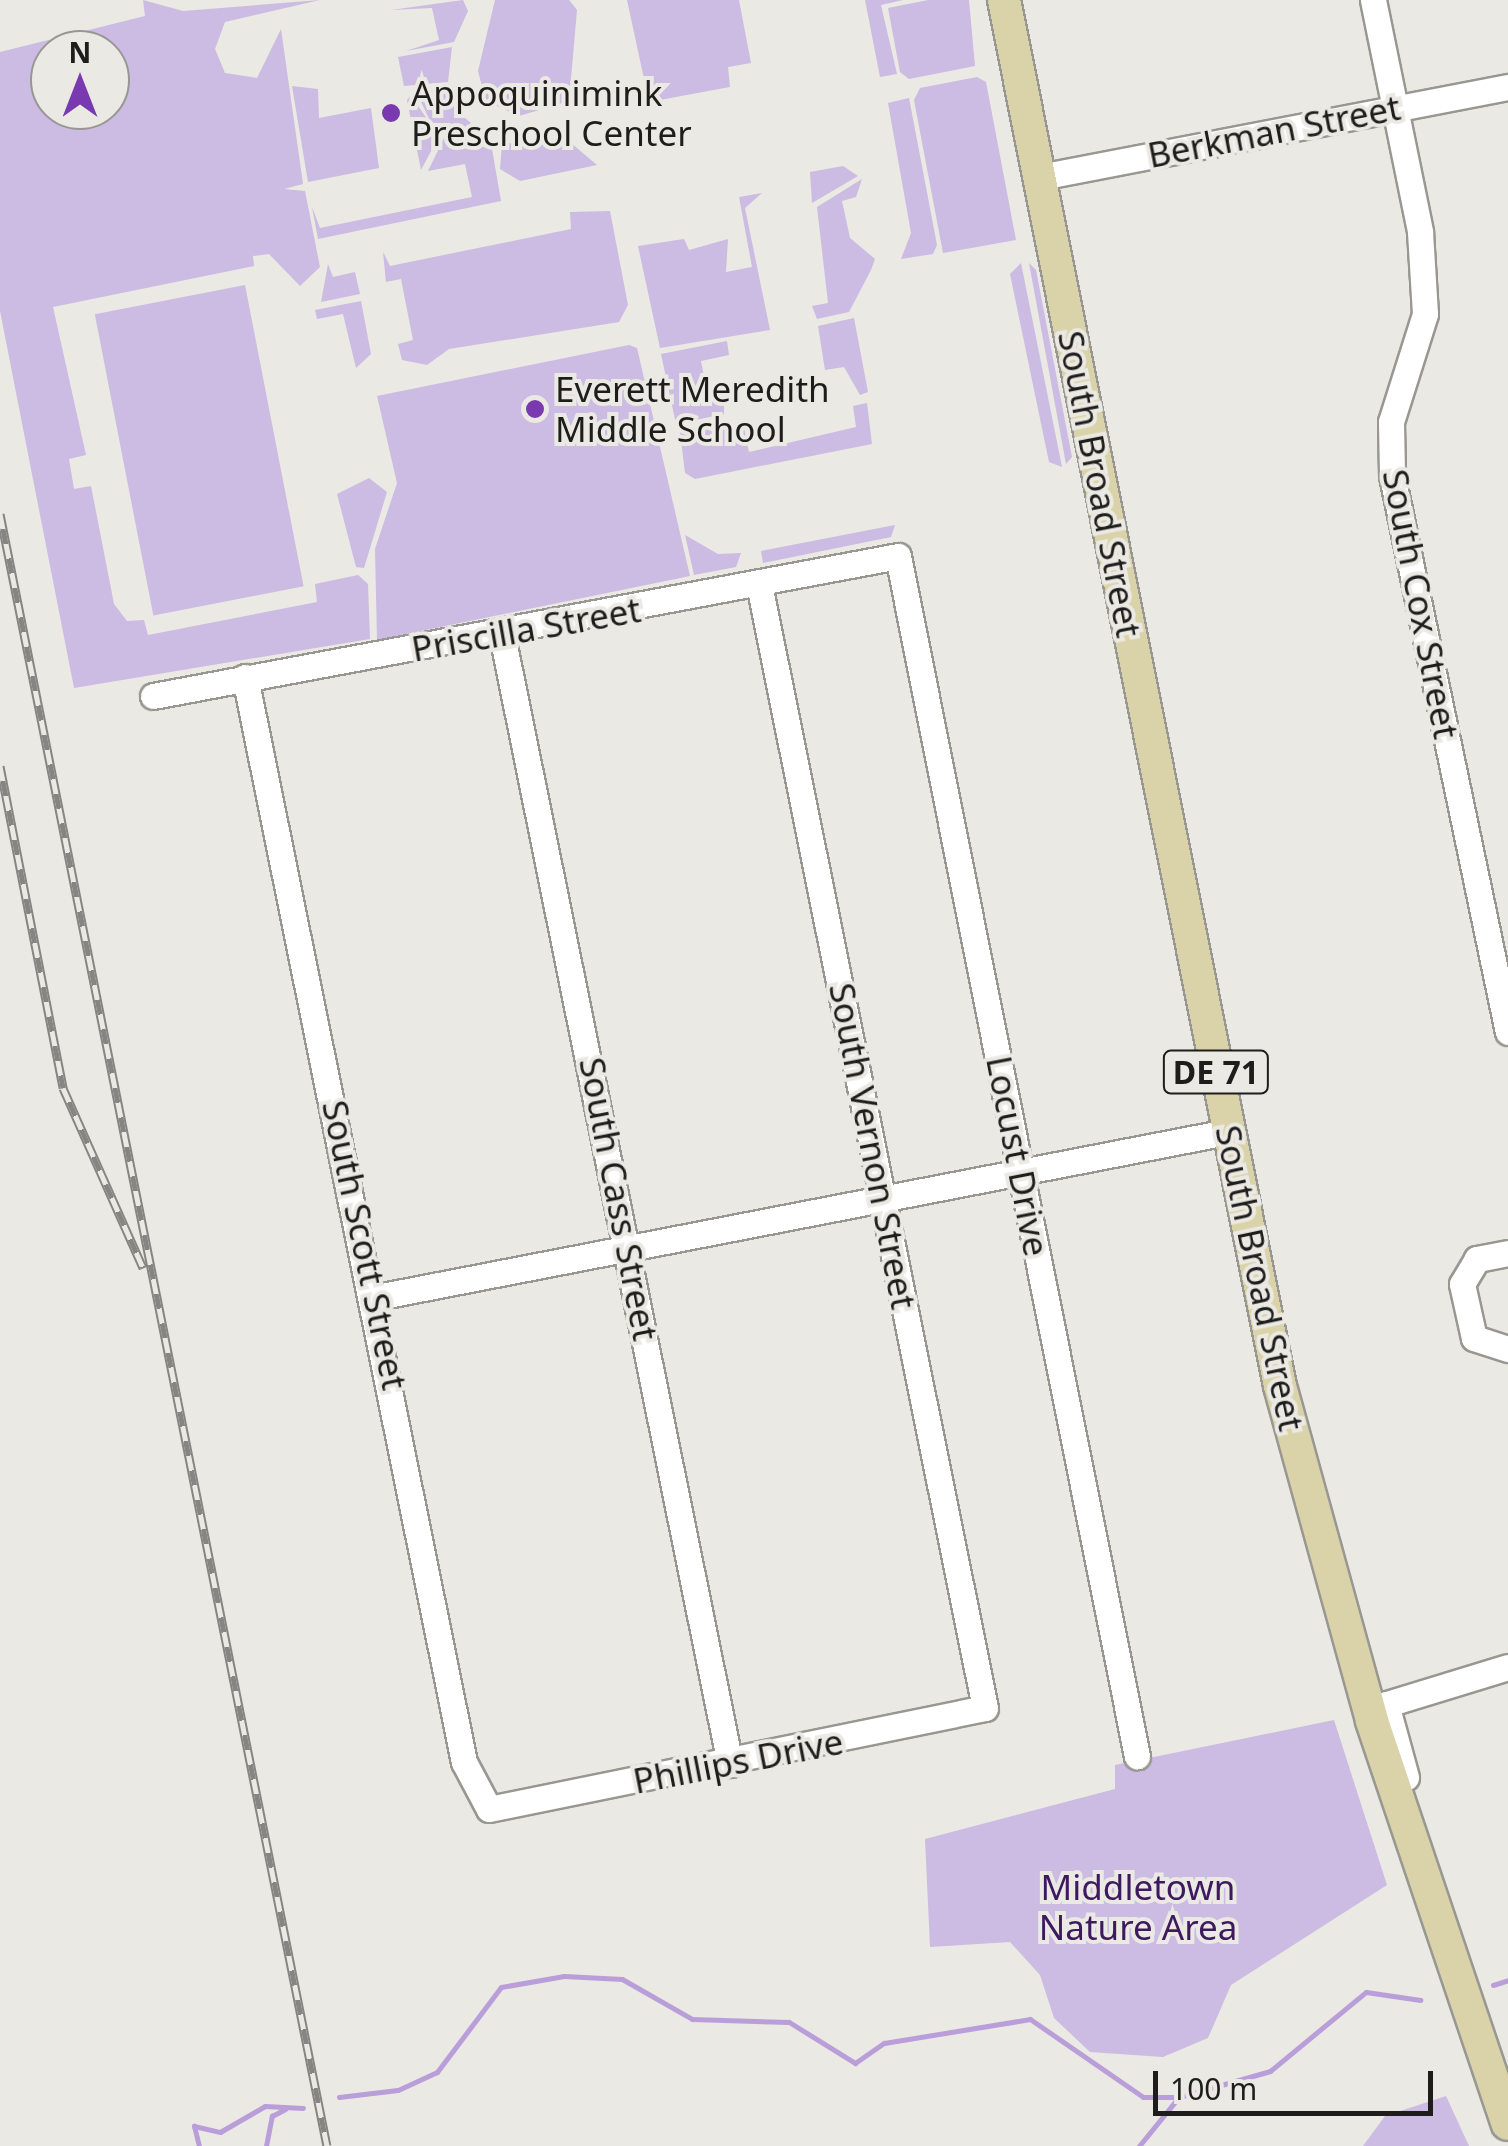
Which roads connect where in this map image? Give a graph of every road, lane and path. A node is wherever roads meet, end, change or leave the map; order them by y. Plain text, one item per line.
1 (1004, 0) edge
2 (1374, 0) edge
3 (1508, 87) edge
4 (1395, 107) junction
5 (1040, 177) junction
6 (898, 556) joint
7 (759, 584) junction
8 (502, 635) junction
9 (245, 678) junction
10 (153, 696) dead end
11 (1508, 1032) edge
12 (1228, 1132) junction
13 (1021, 1172) junction
14 (884, 1198) junction
15 (630, 1249) junction
16 (1508, 1253) edge
17 (377, 1297) junction
18 (1508, 1348) edge
19 (1508, 1668) edge
20 (1378, 1707) junction
21 (985, 1708) joint
22 (1137, 1756) dead end
23 (730, 1764) junction
24 (489, 1809) joint
25 (1508, 2124) edge

1 - 5 main road, South Broad Street / DE 71
2 - 4 street, South Cox Street
3 - 4 street, Berkman Street
4 - 5 street, Berkman Street
4 - 11 street, South Cox Street
5 - 12 main road, South Broad Street / DE 71
6 - 7 street, Priscilla Street
6 - 13 street, Locust Drive
7 - 8 street, Priscilla Street
7 - 14 street, South Vernon Street
8 - 9 street, Priscilla Street
8 - 15 street, South Cass Street
9 - 10 street, Priscilla Street
9 - 17 street, South Scott Street
12 - 13 street
12 - 20 main road, South Broad Street / DE 71
13 - 14 street
13 - 22 street, Locust Drive
14 - 15 street
14 - 21 street, South Vernon Street
15 - 17 street
15 - 23 street, South Cass Street
16 - 18 street
17 - 24 street, South Scott Street
19 - 20 street
20 - 25 main road, South Broad Street / DE 71
21 - 23 street, Phillips Drive
23 - 24 street, Phillips Drive

